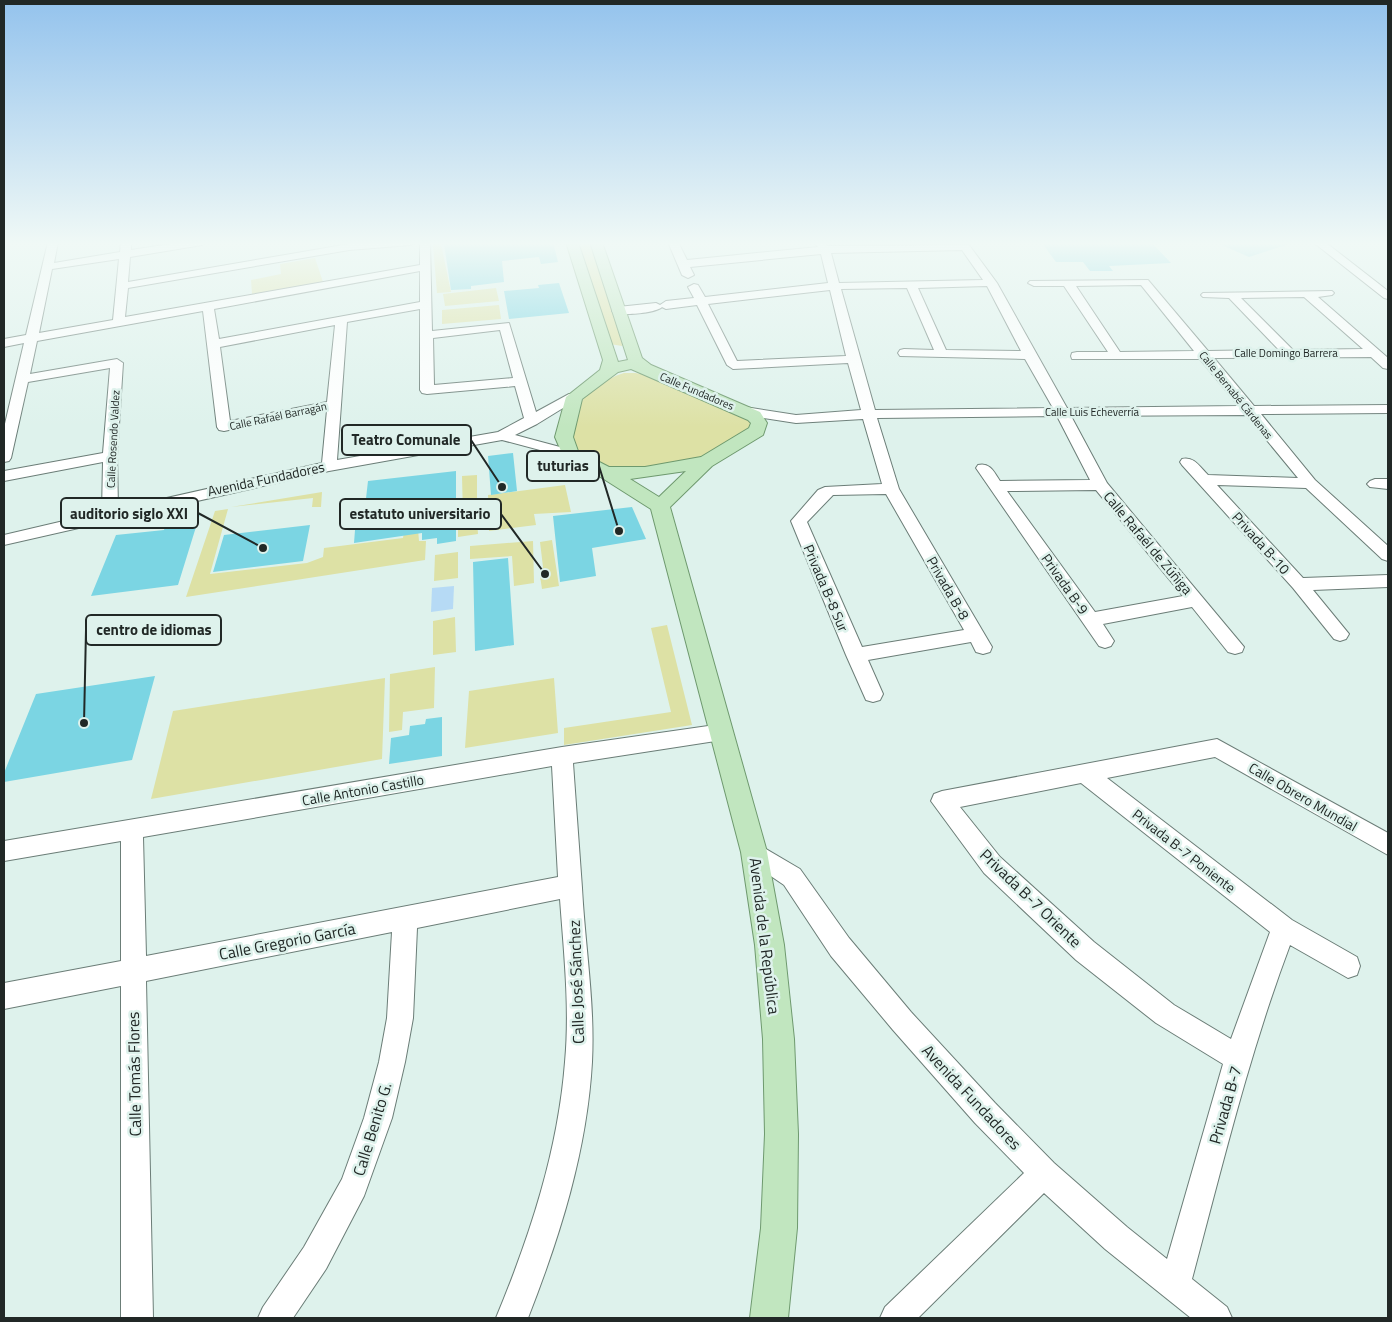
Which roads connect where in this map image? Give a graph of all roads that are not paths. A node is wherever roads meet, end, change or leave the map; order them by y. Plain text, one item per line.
1 (38, 304) edge
2 (121, 304) edge
3 (221, 304) edge
4 (426, 304) joint
5 (593, 304) edge
6 (616, 304) edge
7 (676, 304) edge
8 (702, 304) edge
9 (839, 304) edge
10 (920, 304) edge
11 (1002, 304) edge
12 (1082, 304) edge
13 (1162, 304) edge
14 (1241, 304) edge
15 (1319, 304) edge
16 (208, 306) junction
17 (618, 311) junction
18 (341, 320) junction
19 (119, 322) junction
20 (505, 326) joint
21 (426, 335) junction
22 (30, 339) junction
23 (628, 342) junction
24 (4, 343) edge
25 (213, 344) junction
26 (606, 344) junction
27 (1288, 352) junction
28 (1375, 353) junction
29 (904, 354) dead end
30 (942, 354) junction
31 (1203, 354) junction
32 (1029, 355) junction
33 (1077, 356) dead end
34 (1117, 356) junction
35 (853, 359) junction
36 (117, 363) joint
37 (1388, 364) edge
38 (645, 368) junction
39 (608, 370) junction
40 (21, 379) junction
41 (521, 381) junction
42 (574, 397) junction
43 (333, 405) junction
44 (1388, 409) edge
45 (745, 411) junction
46 (1062, 412) junction
47 (1250, 412) junction
48 (870, 414) junction
49 (796, 419) junction
50 (532, 421) junction
51 (756, 431) junction
52 (502, 436) junction
53 (570, 454) junction
54 (110, 456) junction
55 (4, 458) edge
56 (706, 462) junction
57 (1188, 462) dead end
58 (329, 466) junction
59 (983, 468) dead end
60 (606, 472) junction
61 (4, 476) edge
62 (1203, 480) junction
63 (1310, 483) junction
64 (1100, 485) junction
65 (996, 486) junction
66 (891, 489) junction
67 (660, 506) junction
68 (110, 514) junction
69 (4, 540) edge
70 (1388, 555) edge
71 (1388, 581) edge
72 (1299, 584) junction
73 (1195, 600) junction
74 (1090, 620) junction
75 (1340, 634) dead end
76 (1105, 641) dead end
77 (1235, 647) dead end
78 (855, 655) junction
79 (873, 694) dead end
80 (722, 732) junction
81 (1217, 748) joint
82 (562, 756) junction
83 (1084, 773) junction
84 (132, 829) junction
85 (1388, 846) edge
86 (4, 851) edge
87 (754, 852) junction
88 (570, 886) junction
89 (405, 918) junction
90 (1284, 928) junction
91 (1348, 966) dead end
92 (133, 971) junction
93 (4, 996) edge
94 (1239, 1058) junction
95 (1044, 1173) junction
96 (1175, 1286) junction
97 (137, 1318) edge
98 (274, 1318) edge
99 (512, 1318) edge
100 (768, 1318) edge
101 (896, 1318) edge
102 (1216, 1318) edge

1 - 22 street
2 - 19 street
3 - 16 street
4 - 18 street
4 - 21 street
5 - 26 main road
6 - 17 main road
7 - 17 street
8 - 35 street
9 - 35 street, Privada B-8
10 - 30 street
11 - 32 street, Calle Rafaél de Zúñiga
12 - 34 street
13 - 31 street, Calle Bernabé Cárdenas
14 - 27 street
15 - 28 street, Calle Domingo Barrera
16 - 19 street
16 - 25 street
17 - 23 main road
18 - 25 street
18 - 43 street
19 - 22 street
20 - 21 street
20 - 41 street
21 - 41 street
22 - 24 street
22 - 40 street
23 - 26 main road
23 - 38 main road
25 - 43 street, Calle Rafaél Barragán
26 - 39 main road
27 - 28 street, Calle Domingo Barrera
27 - 31 street, Calle Domingo Barrera
28 - 37 street, Calle Domingo Barrera
29 - 30 street
30 - 32 street
31 - 34 street, Calle Domingo Barrera
31 - 47 street, Calle Bernabé Cárdenas
32 - 46 street, Calle Rafaél de Zúñiga
33 - 34 street, Calle Domingo Barrera
35 - 48 street, Privada B-8
36 - 40 street
36 - 54 street, Calle Rosendo Valdez
38 - 39 main road, Calle Fundadores
38 - 45 main road, Calle Fundadores
39 - 42 main road, Calle Fundadores
40 - 55 street
41 - 50 street
42 - 50 street, Calle Fundadores
42 - 53 main road
43 - 58 street
44 - 47 street, Calle Luis Echeverría
45 - 49 street, Calle Luis Echeverría
45 - 51 main road, Calle Fundadores
46 - 47 street, Calle Luis Echeverría
46 - 48 street, Calle Luis Echeverría
46 - 64 street, Calle Rafaél de Zúñiga
47 - 63 street, Calle Bernabé Cárdenas
48 - 49 street, Calle Luis Echeverría
48 - 66 street, Privada B-8
49 - 51 street, Calle Luis Echeverría
50 - 52 street, Calle Fundadores
51 - 56 main road
52 - 53 street
52 - 58 street, Avenida Fundadores
53 - 60 main road
54 - 61 street
54 - 68 street, Calle Rosendo Valdez
56 - 60 main road
56 - 67 main road
57 - 62 street, Privada B-10
58 - 68 street, Avenida Fundadores
59 - 65 street, Privada B-9
60 - 67 main road
62 - 63 street
62 - 72 street, Privada B-10
63 - 70 street, Calle Bernabé Cárdenas
64 - 65 street
64 - 73 street, Calle Rafaél de Zúñiga
65 - 74 street, Privada B-9
66 - 78 street, Privada B-8 Sur
66 - 78 street, Privada B-8
67 - 80 main road, Avenida de la República
68 - 69 street, Avenida Fundadores
71 - 72 street, Privada B-10
72 - 75 street
73 - 74 street, Privada B-9
73 - 77 street, Calle Rafaél de Zúñiga
74 - 76 street
78 - 79 street, Privada B-8 Sur
80 - 82 street, Calle Antonio Castillo
80 - 87 main road, Avenida de la República
81 - 83 street, Privada B-7 Oriente
81 - 85 street, Calle Obrero Mundial
82 - 84 street, Calle Antonio Castillo
82 - 88 street, Calle José Sánchez
83 - 90 street, Privada B-7 Poniente
83 - 94 street, Privada B-7 Oriente
84 - 86 street, Calle Antonio Castillo
84 - 92 street, Calle Tomás Flores
87 - 95 street, Avenida Fundadores
87 - 100 main road, Avenida de la República
88 - 89 street, Calle Gregorio García
88 - 99 street, Calle José Sánchez
89 - 92 street, Calle Gregorio García
89 - 98 street, Calle Benito G.
90 - 91 street
90 - 94 street, Privada B-7
92 - 93 street, Calle Gregorio García
92 - 97 street, Calle Tomás Flores
94 - 96 street, Privada B-7
95 - 96 street, Avenida Fundadores
95 - 101 street
96 - 102 street, Avenida Fundadores

